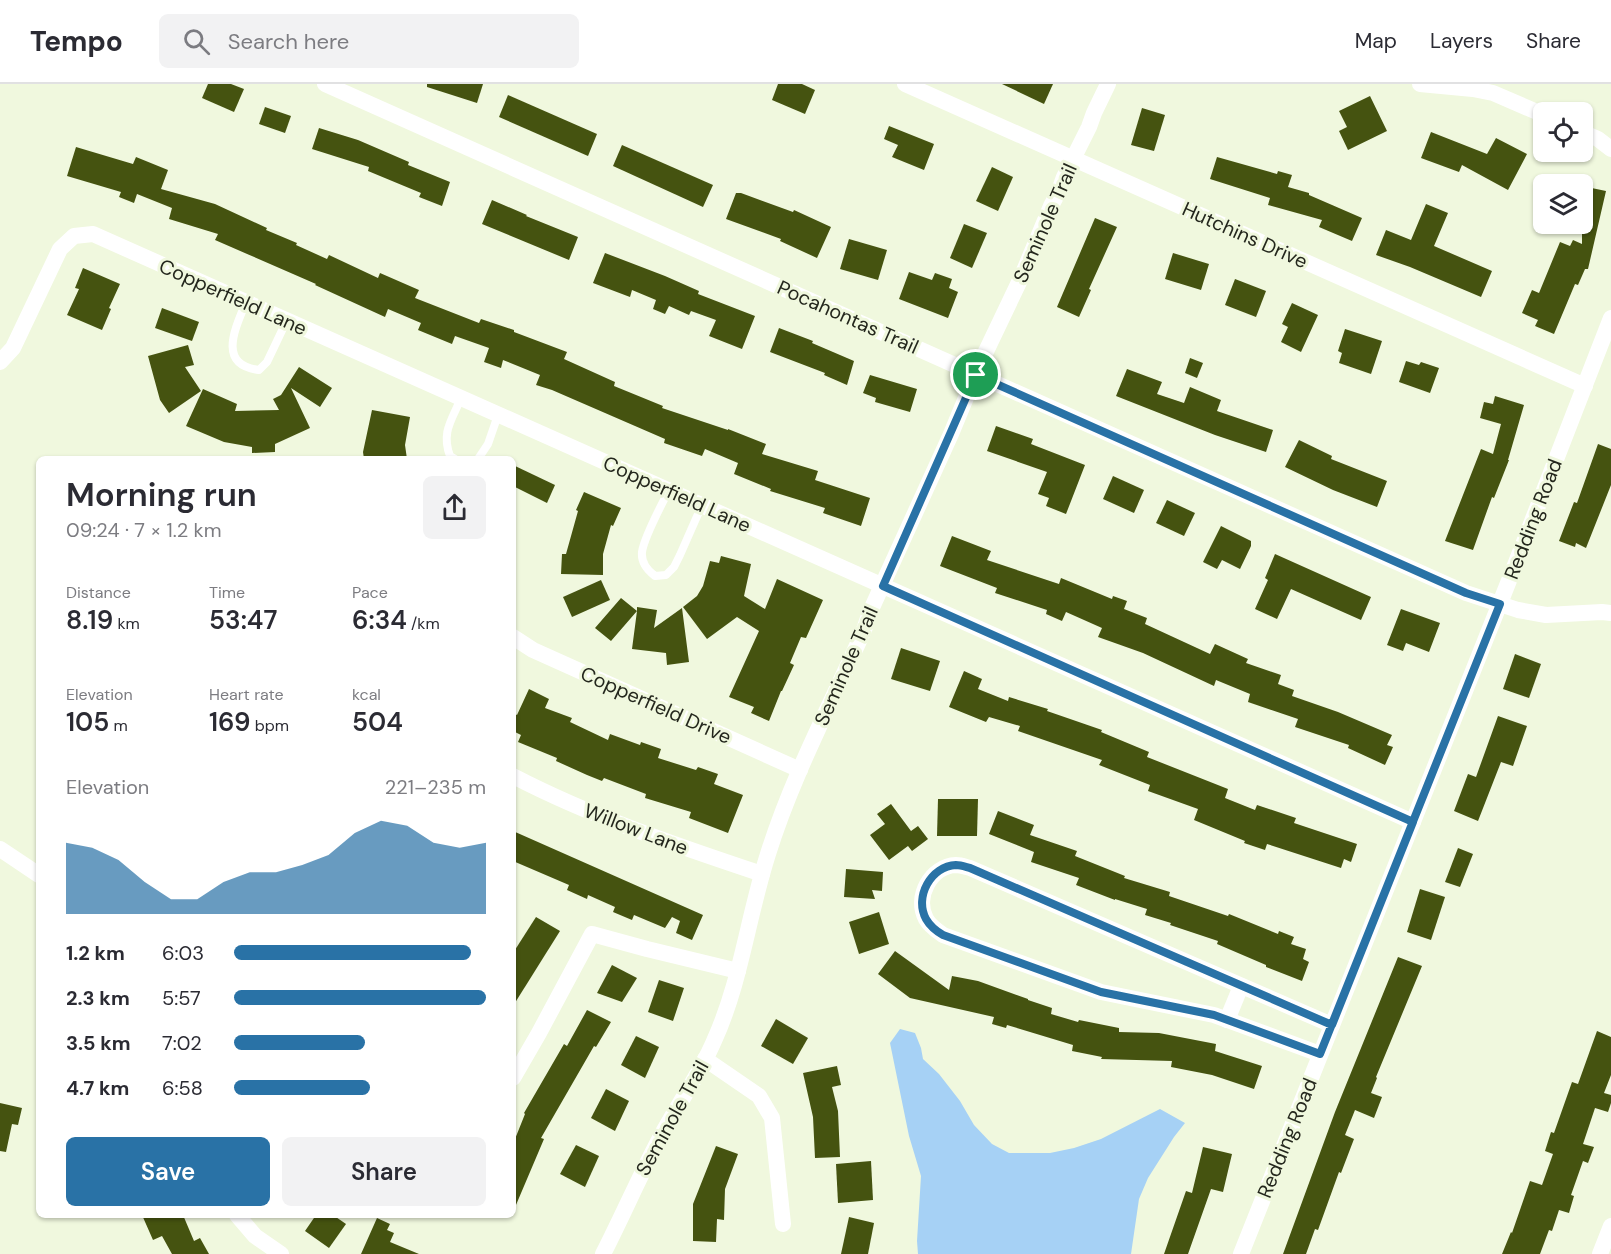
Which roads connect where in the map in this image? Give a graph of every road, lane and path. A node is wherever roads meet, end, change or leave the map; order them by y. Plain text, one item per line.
1 (906, 84) edge
2 (1108, 84) edge
3 (1420, 84) edge
4 (334, 86) edge
5 (1533, 110) edge
6 (1593, 137) edge
7 (1611, 150) edge
8 (1074, 159) junction
9 (246, 303) junction
10 (1611, 318) edge
11 (287, 321) junction
12 (0, 362) edge
13 (976, 375) junction
14 (1585, 386) junction
15 (461, 398) junction
16 (498, 415) junction
17 (450, 456) edge
18 (480, 456) edge
19 (669, 490) junction
20 (702, 505) junction
21 (883, 586) junction
22 (1500, 604) junction
23 (1611, 613) edge
24 (516, 640) edge
25 (800, 770) junction
26 (516, 778) edge
27 (1413, 822) junction
28 (0, 849) edge
29 (36, 873) edge
30 (762, 874) junction
31 (738, 971) junction
32 (1241, 986) junction
33 (1227, 1020) junction
34 (1332, 1025) junction
35 (1320, 1054) junction
36 (705, 1059) junction
37 (516, 1072) edge
38 (240, 1218) edge
39 (783, 1224) dead end
40 (1611, 1226) edge
41 (280, 1254) edge
42 (603, 1254) edge
43 (1241, 1254) edge
44 (1600, 1254) edge

1 - 8 street, Hutchins Drive
2 - 8 street, Seminole Trail
3 - 5 street
4 - 13 street, Pocahontas Trail
6 - 7 street
8 - 13 street, Seminole Trail
8 - 14 street, Hutchins Drive
9 - 11 street, Copperfield Lane
9 - 11 lane
9 - 12 street, Copperfield Lane
10 - 14 street, Redding Road
11 - 15 street, Copperfield Lane
13 - 21 street, Seminole Trail
13 - 22 street, Pocahontas Trail
14 - 22 street, Redding Road
15 - 16 street, Copperfield Lane
15 - 17 lane
16 - 18 lane
16 - 19 street, Copperfield Lane
19 - 20 street, Copperfield Lane
19 - 20 lane
20 - 21 street, Copperfield Lane
21 - 25 street, Seminole Trail
21 - 27 street, Copperfield Lane
22 - 23 street, Pocahontas Trail
22 - 27 street, Redding Road
24 - 25 street, Copperfield Drive
25 - 30 street, Seminole Trail
26 - 30 street, Willow Lane
27 - 34 street, Redding Road
28 - 29 street
30 - 31 street, Seminole Trail
31 - 36 street, Seminole Trail
31 - 37 street
32 - 33 street
32 - 33 street
32 - 34 street
33 - 35 street
34 - 35 street, Redding Road
35 - 43 street, Redding Road
36 - 39 street
36 - 42 street, Seminole Trail
38 - 41 street
40 - 44 street

